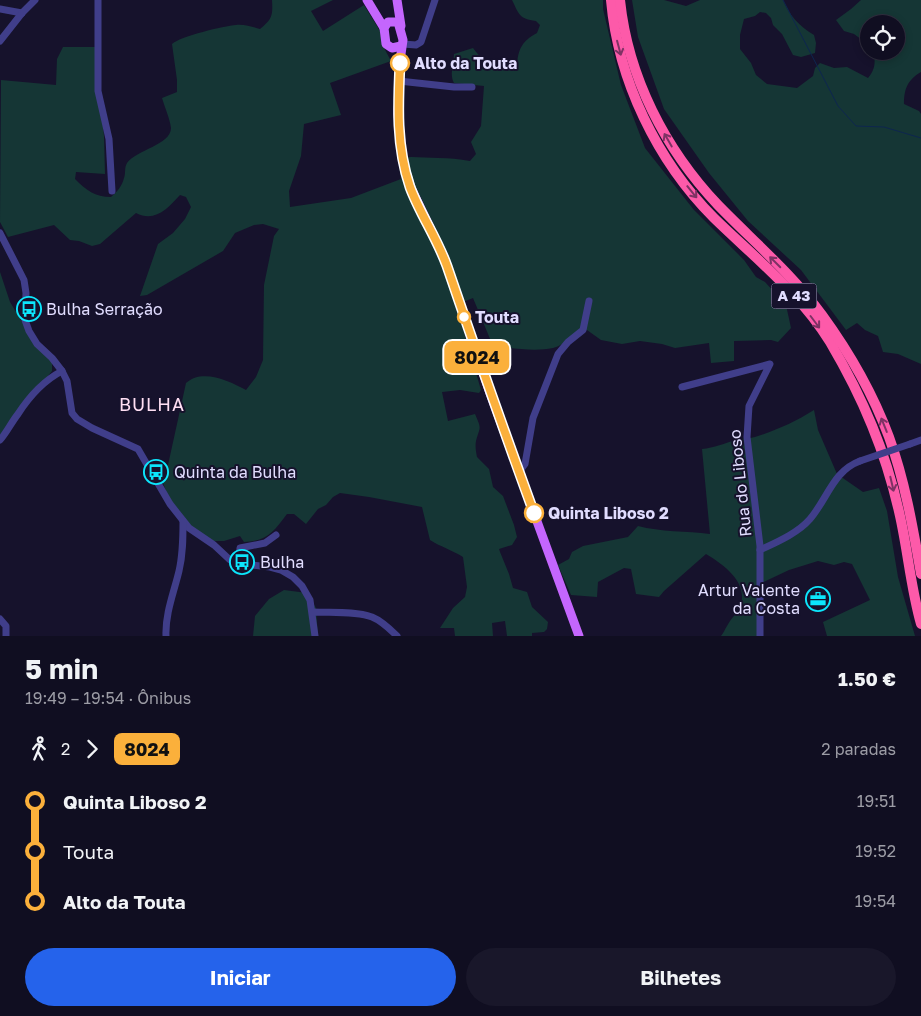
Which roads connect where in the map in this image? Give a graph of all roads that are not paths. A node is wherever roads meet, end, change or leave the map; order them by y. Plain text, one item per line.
1 (34, 0) edge
2 (98, 0) edge
3 (435, 0) edge
4 (611, 0) edge
5 (620, 0) edge
6 (369, 4) edge
7 (397, 4) edge
8 (0, 10) edge
9 (22, 12) junction
10 (388, 24) junction
11 (401, 26) junction
12 (0, 41) edge
13 (399, 46) junction
14 (399, 81) junction
15 (472, 87) dead end
16 (112, 191) dead end
17 (0, 233) edge
18 (589, 301) dead end
19 (62, 371) junction
20 (682, 387) dead end
21 (0, 440) edge
22 (921, 440) edge
23 (519, 472) junction
24 (183, 520) junction
25 (276, 535) dead end
26 (760, 550) junction
27 (239, 563) junction
28 (921, 574) edge
29 (313, 612) junction
30 (0, 619) edge
31 (921, 624) edge
32 (6, 636) edge
33 (166, 636) edge
34 (315, 636) edge
35 (397, 636) edge
36 (579, 636) edge
37 (760, 636) edge

1 - 9 street
2 - 16 street
3 - 13 street
4 -> 31 highway, A 43
28 -> 5 highway, A 43
6 - 10 main road
7 - 10 main road
7 - 11 main road
8 - 9 street
9 - 12 street
10 - 11 main road
10 - 13 main road
11 - 13 main road
13 - 14 main road
14 - 15 street
14 - 23 main road
17 - 19 street
18 - 23 street
19 - 21 street
19 - 24 street
20 - 26 street, Rua do Liboso
22 - 26 street, bridge
23 - 36 main road
24 - 27 street
24 - 33 street
25 - 27 street
26 - 37 street, Rua do Liboso
27 - 29 street
29 - 34 street
29 - 35 street
30 - 32 street

